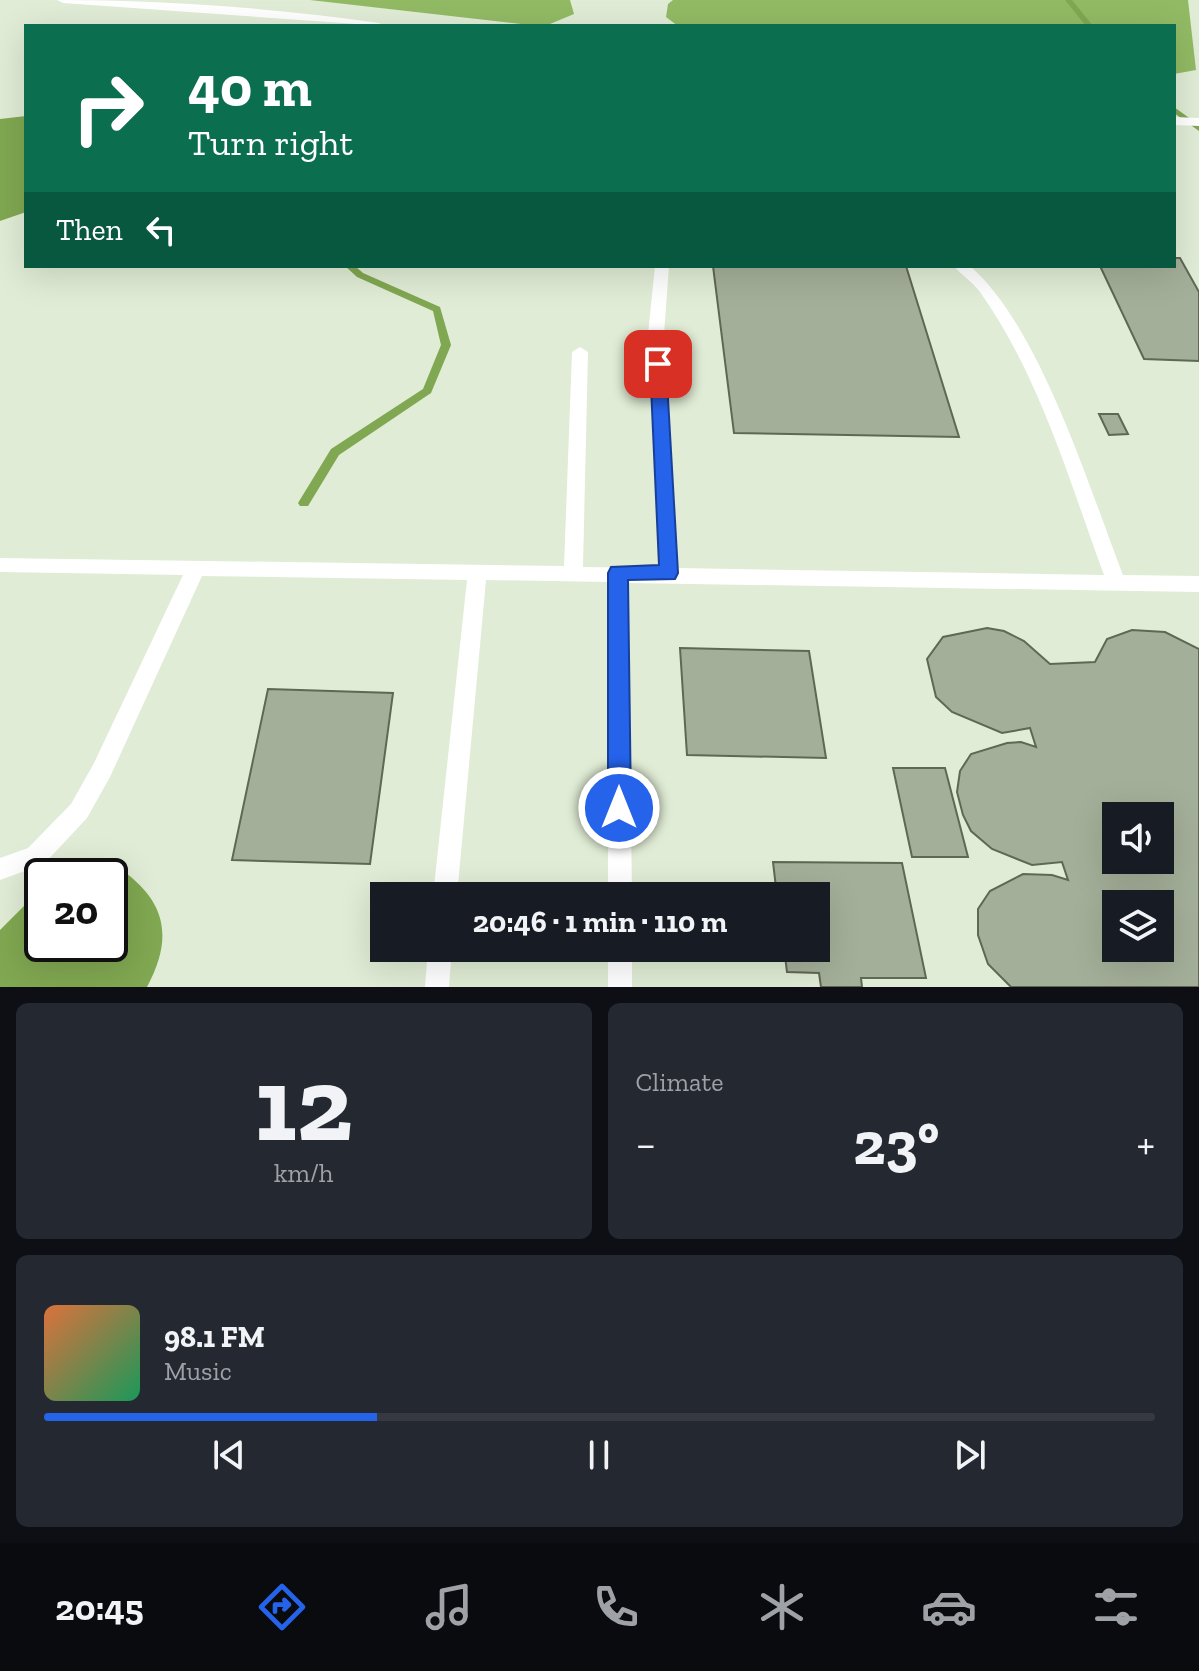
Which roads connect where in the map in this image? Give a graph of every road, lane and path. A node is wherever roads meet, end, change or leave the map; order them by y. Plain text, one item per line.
1 (63, 0) edge
2 (364, 24) edge
3 (1176, 121) edge
4 (1199, 122) edge
5 (662, 268) edge
6 (963, 268) edge
7 (580, 352) dead end
8 (0, 565) edge
9 (197, 566) junction
10 (477, 571) junction
11 (573, 572) junction
12 (618, 573) junction
13 (669, 573) junction
14 (1116, 581) junction
15 (1199, 584) edge
16 (0, 869) edge
17 (446, 882) edge
18 (620, 882) edge
19 (439, 962) edge
20 (620, 962) edge
21 (437, 987) edge
22 (620, 987) edge

1 - 2 lane
3 - 4 lane
5 - 13 lane
6 - 14 lane
7 - 11 lane
8 - 9 lane
9 - 10 lane
9 - 16 lane
10 - 11 lane
10 - 17 lane
11 - 12 lane
12 - 13 lane
12 - 18 lane
13 - 14 lane
14 - 15 lane
19 - 21 lane
20 - 22 lane

